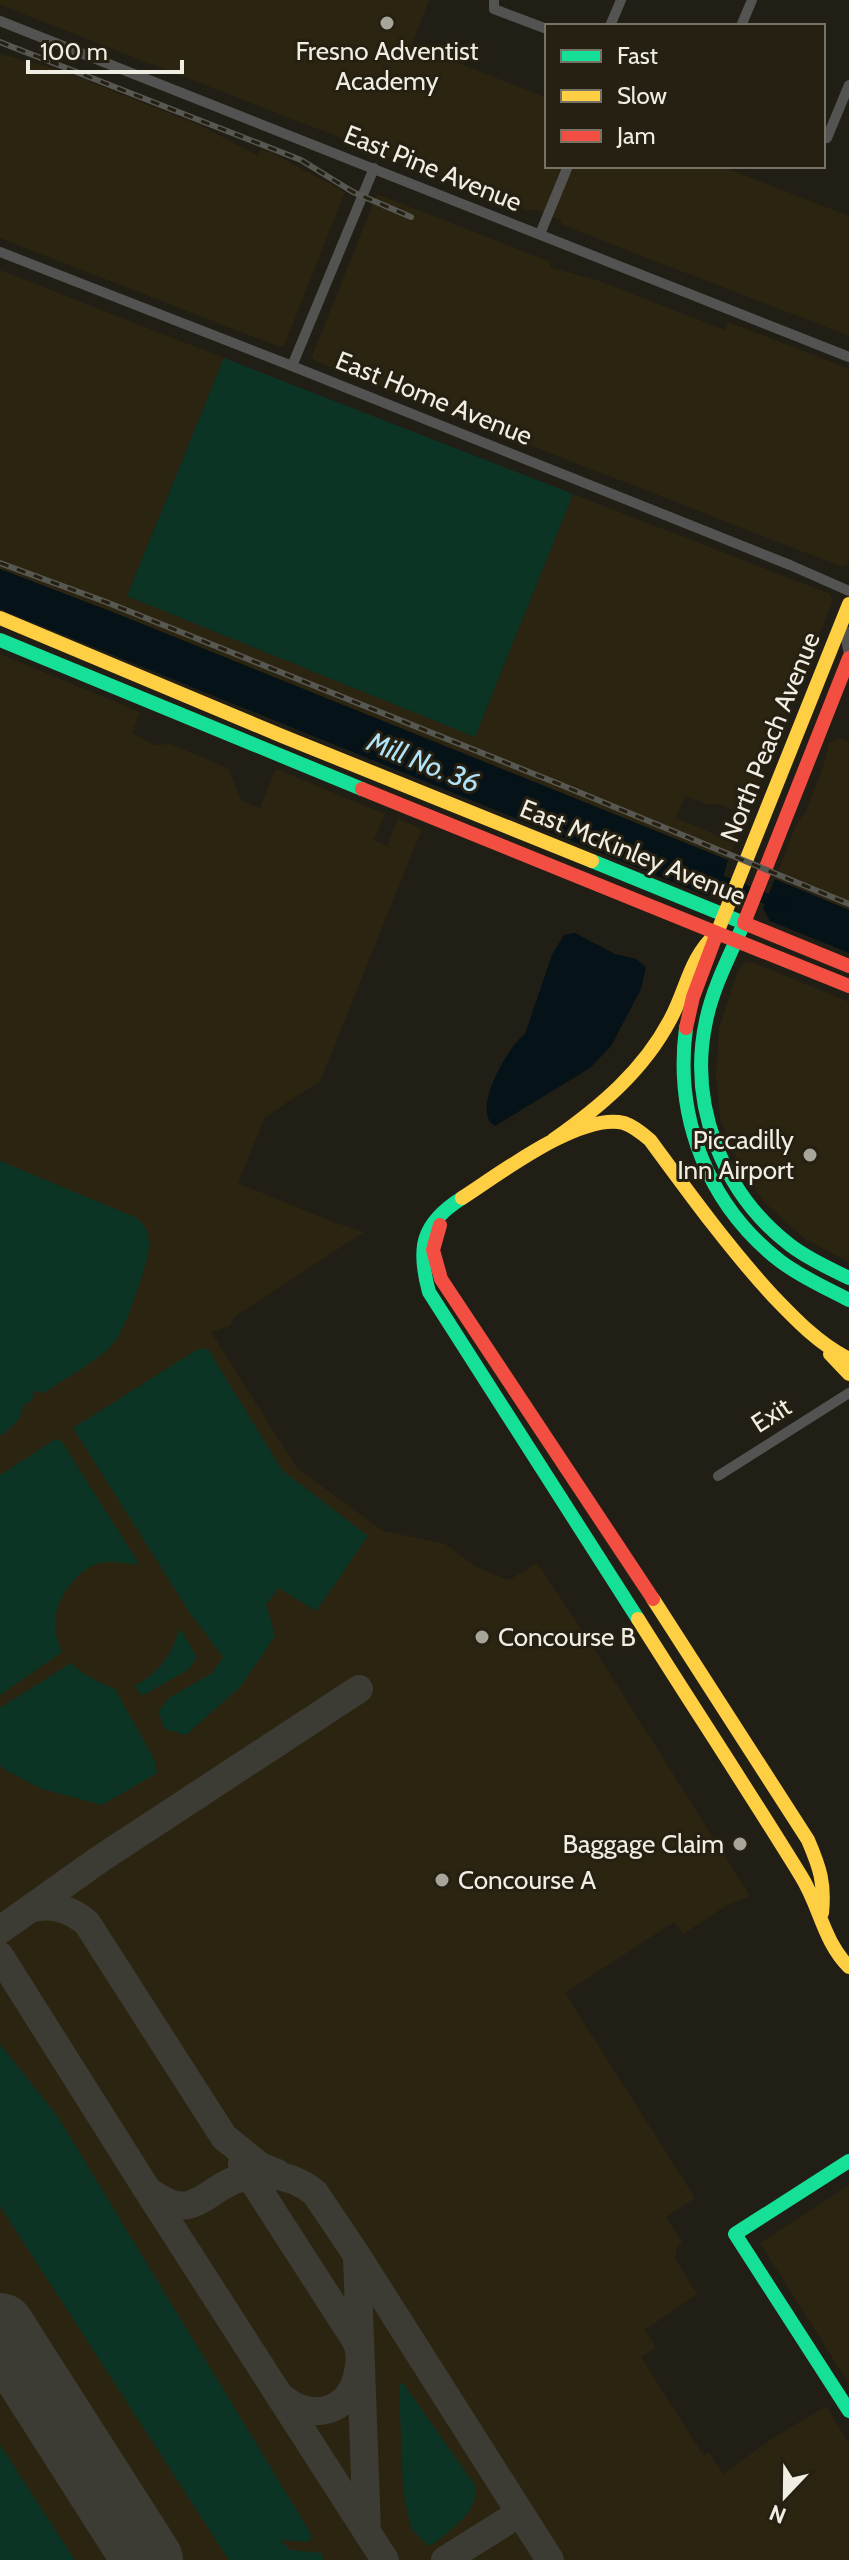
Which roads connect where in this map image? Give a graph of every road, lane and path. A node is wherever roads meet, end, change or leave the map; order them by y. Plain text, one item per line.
1 (621, 0) edge
2 (752, 0) edge
3 (493, 2) edge
4 (0, 21) edge
5 (611, 24) edge
6 (742, 24) edge
7 (545, 28) edge
8 (849, 85) edge
9 (846, 101) edge
10 (825, 137) edge
11 (374, 168) junction
12 (567, 168) edge
13 (540, 234) junction
14 (0, 252) edge
15 (849, 357) edge
16 (292, 366) junction
17 (849, 591) edge
18 (849, 604) edge
19 (2, 622) edge
20 (849, 632) edge
21 (7, 642) edge
22 (849, 656) edge
23 (136, 674) junction
24 (724, 915) junction
25 (744, 923) junction
26 (717, 933) junction
27 (737, 940) junction
28 (849, 966) edge
29 (849, 986) edge
30 (553, 1140) junction
31 (453, 1204) junction
32 (849, 1278) edge
33 (849, 1300) edge
34 (808, 1332) junction
35 (849, 1359) edge
36 (849, 1374) edge
37 (849, 1393) edge
38 (718, 1476) dead end
39 (597, 1514) junction
40 (578, 1526) junction
41 (821, 1921) junction
42 (849, 1967) edge
43 (849, 2161) edge
44 (849, 2411) edge

1 - 5 street
2 - 6 street
3 - 7 street
4 - 11 street, East Pine Avenue
8 - 9 street
9 - 10 street
11 - 13 street, East Pine Avenue
11 - 16 street
12 - 13 street
13 - 15 street, East Pine Avenue
14 - 16 street, East Home Avenue
16 - 17 street, East Home Avenue
18 - 24 main road, North Peach Avenue
19 - 23 main road, East McKinley Avenue
20 - 22 street
21 - 23 main road
21 - 26 main road, East McKinley Avenue
22 - 25 main road, North Peach Avenue
23 - 24 main road, East McKinley Avenue
24 - 25 main road, East McKinley Avenue
24 - 26 main road, North Peach Avenue
25 - 27 main road, North Peach Avenue
25 - 28 main road, East McKinley Avenue
26 - 27 main road, East McKinley Avenue
26 - 30 main road
26 - 33 main road
27 - 29 main road, East McKinley Avenue
27 - 32 main road, North Peach Avenue
30 - 31 main road
30 - 34 main road
31 - 39 main road
31 - 40 main road
34 - 35 main road
34 - 36 main road
37 - 38 street, Exit
39 - 40 main road
39 - 41 main road
40 - 41 main road
41 - 42 main road
43 - 44 main road

